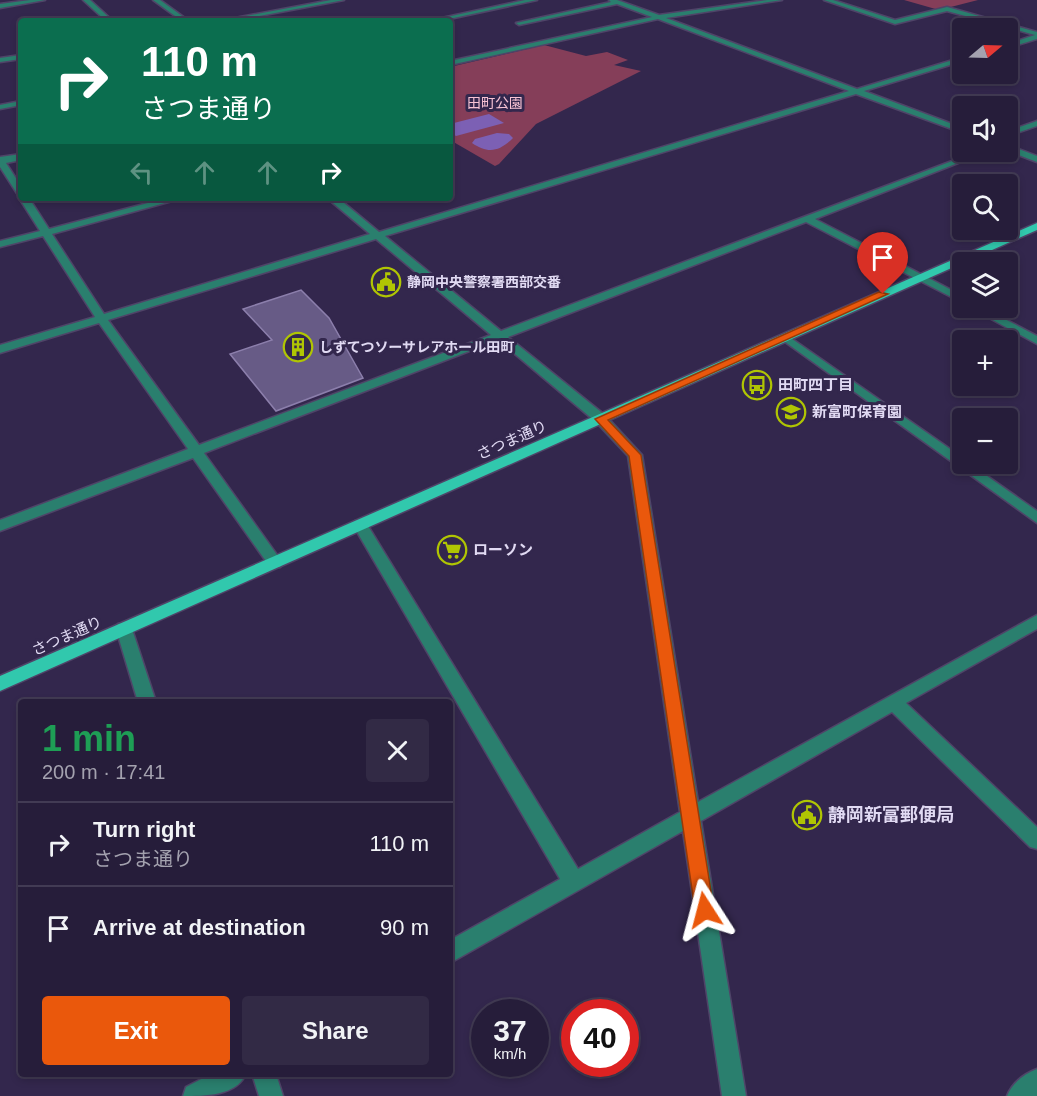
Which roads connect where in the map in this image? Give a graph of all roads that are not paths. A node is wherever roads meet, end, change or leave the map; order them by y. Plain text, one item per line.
1 (42, 0) edge
2 (86, 0) edge
3 (156, 0) edge
4 (340, 0) edge
5 (534, 0) edge
6 (733, 0) edge
7 (779, 0) edge
8 (827, 0) edge
9 (325, 1) edge
10 (614, 1) edge
11 (747, 5) junction
12 (0, 6) edge
13 (660, 17) junction
14 (107, 18) edge
15 (182, 18) edge
16 (237, 18) edge
17 (446, 18) edge
18 (519, 22) dead end
19 (1037, 35) edge
20 (1018, 42) edge
21 (18, 57) edge
22 (0, 60) edge
23 (453, 62) edge
24 (952, 62) edge
25 (858, 91) junction
26 (18, 104) edge
27 (0, 107) edge
28 (1037, 123) edge
29 (952, 127) edge
30 (1018, 130) edge
31 (1018, 152) edge
32 (18, 158) edge
33 (1037, 159) edge
34 (0, 161) edge
35 (956, 162) edge
36 (18, 188) edge
37 (26, 201) edge
38 (166, 201) edge
39 (336, 201) edge
40 (805, 219) junction
41 (1037, 226) edge
42 (45, 232) junction
43 (379, 236) junction
44 (0, 244) edge
45 (922, 277) junction
46 (952, 294) edge
47 (995, 318) edge
48 (102, 319) junction
49 (499, 335) junction
50 (785, 337) junction
51 (1037, 341) edge
52 (0, 349) edge
53 (601, 419) junction
54 (196, 451) junction
55 (1037, 518) edge
56 (360, 525) junction
57 (0, 526) edge
58 (274, 563) junction
59 (1037, 621) edge
60 (124, 629) junction
61 (0, 684) edge
62 (146, 699) edge
63 (894, 702) junction
64 (690, 817) junction
65 (1037, 840) edge
66 (574, 882) junction
67 (453, 950) edge
68 (229, 1077) edge
69 (265, 1077) edge
70 (1037, 1081) edge
71 (195, 1096) edge
72 (271, 1096) edge
73 (734, 1096) edge
74 (1019, 1096) edge

1 - 12 street
2 - 14 street
3 - 15 street
4 - 9 street
5 - 17 street
6 - 11 street
7 - 11 street
8 - 19 street
9 - 16 street
10 - 13 street
10 - 18 street
11 - 13 street
13 - 23 street
13 - 25 street
19 - 20 street
21 - 22 street
24 - 25 street
25 - 29 street
25 - 43 street
26 - 27 street
28 - 30 street
31 - 33 street
32 - 34 street
34 - 36 street
35 - 40 street
37 - 42 street
38 - 42 street
39 - 43 street
40 - 45 street
40 - 49 street
41 - 45 main road, さつま通り
42 - 44 street
42 - 48 street
43 - 48 street
43 - 49 street
45 - 46 street
45 - 50 main road, さつま通り
47 - 51 street
48 - 52 street
48 - 54 street
49 - 53 street
49 - 54 street
50 - 53 main road, さつま通り
50 - 55 street
53 - 56 main road, さつま通り
53 - 64 street
54 - 57 street
54 - 58 street
56 - 58 main road, さつま通り
56 - 66 street
58 - 60 main road, さつま通り
59 - 63 street
60 - 61 main road, さつま通り
60 - 62 street
63 - 64 street
63 - 65 street
64 - 66 street
64 - 73 street
66 - 67 street
68 - 71 street
69 - 72 street
70 - 74 street

